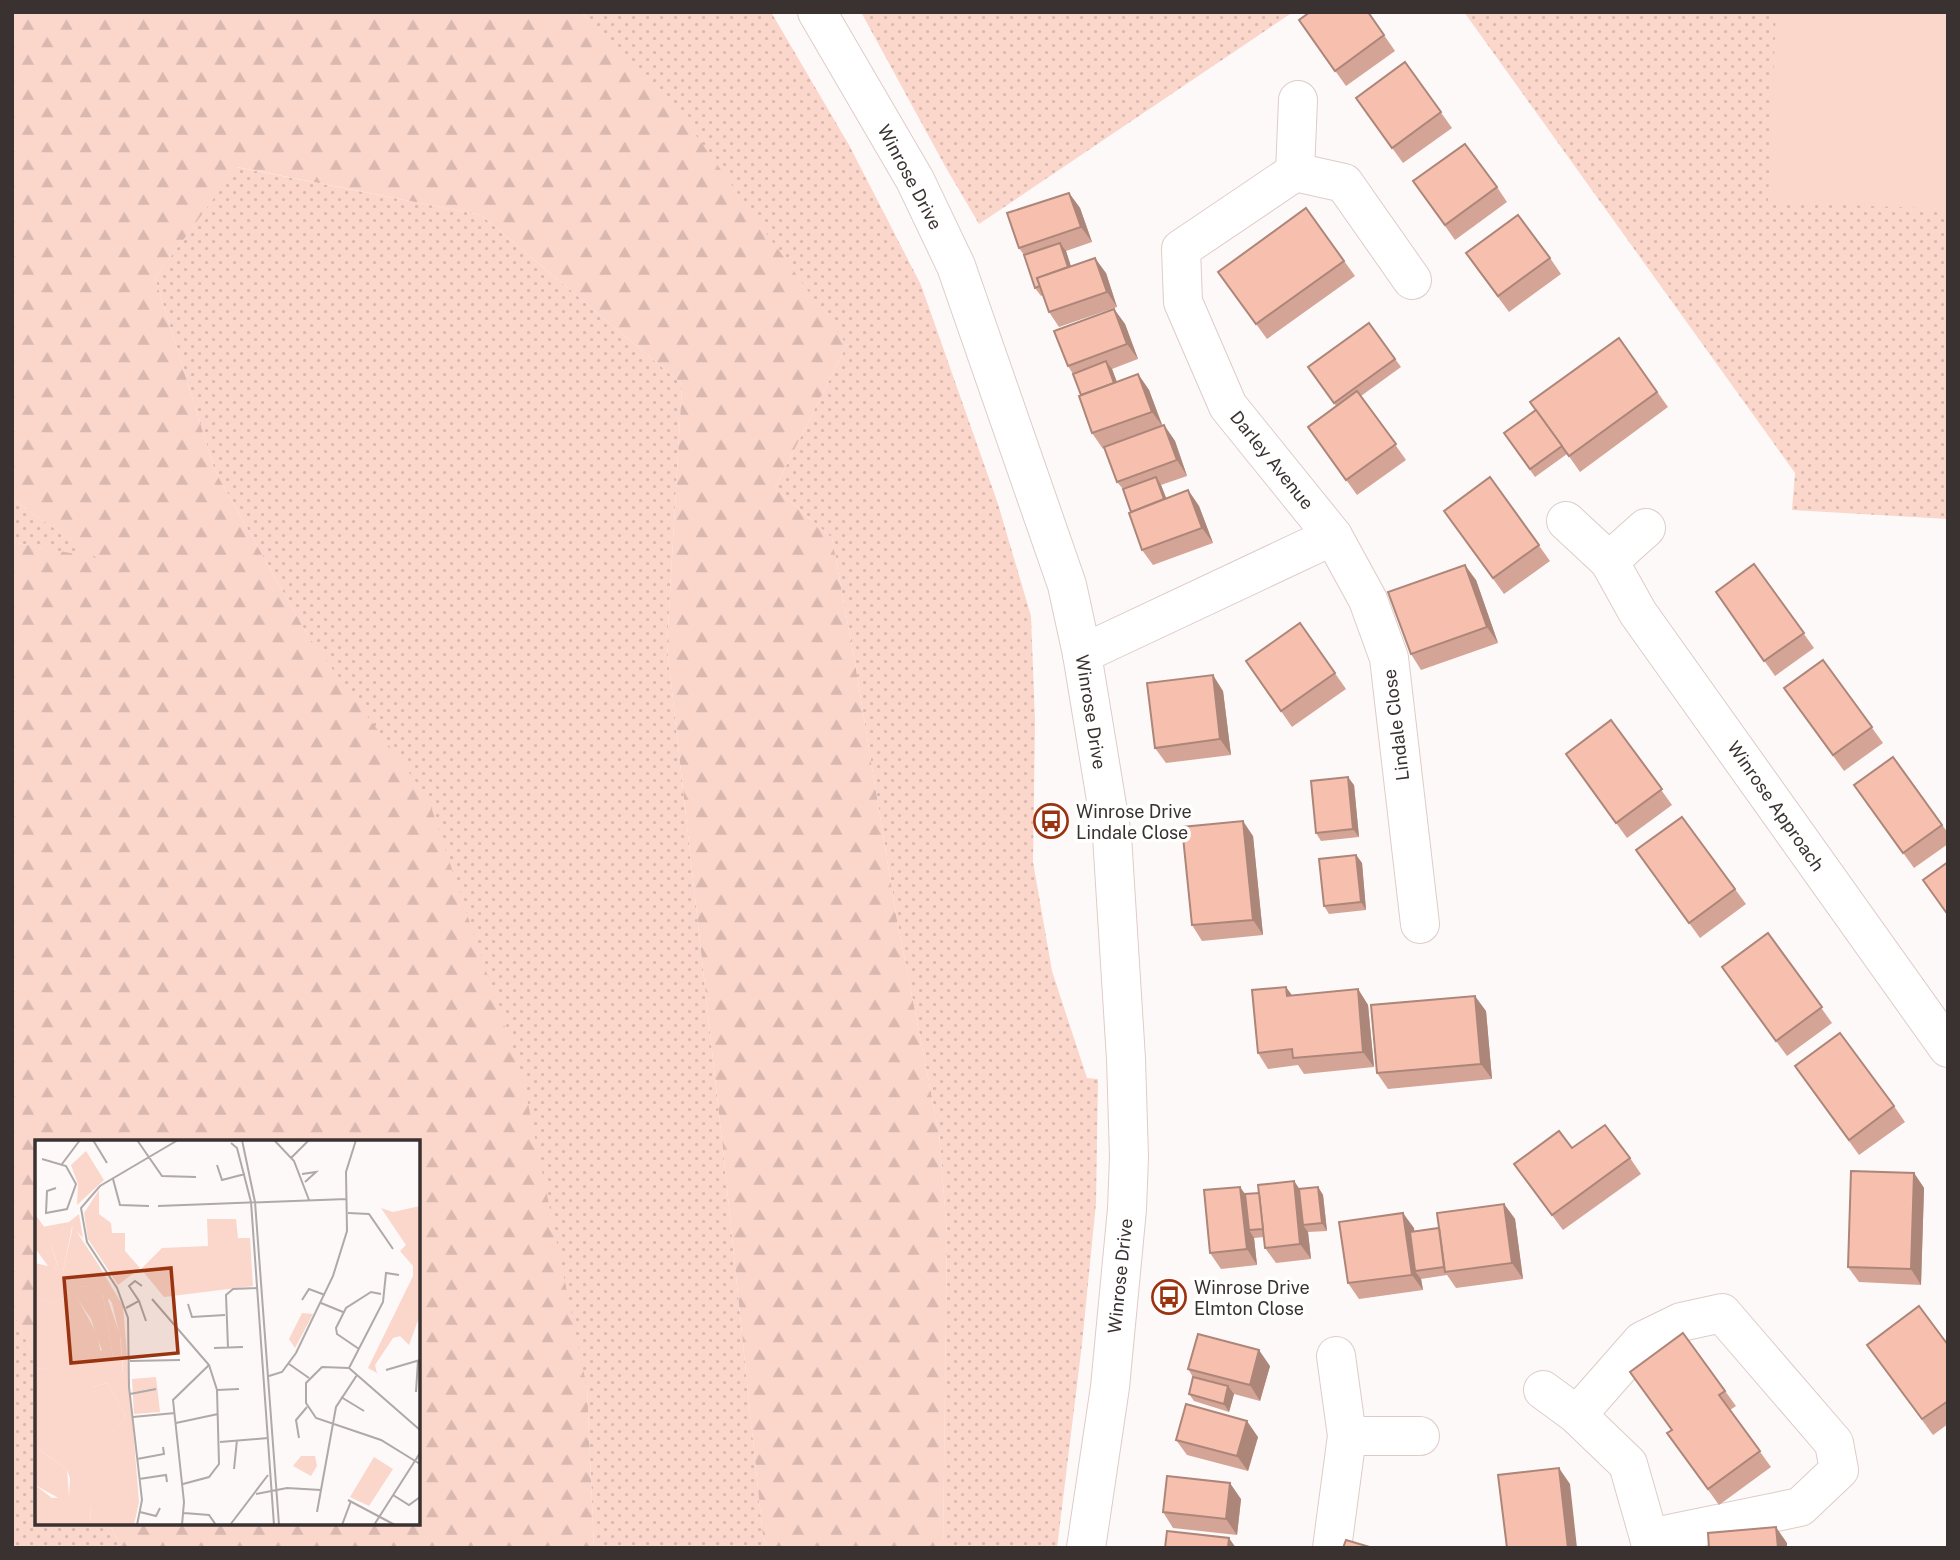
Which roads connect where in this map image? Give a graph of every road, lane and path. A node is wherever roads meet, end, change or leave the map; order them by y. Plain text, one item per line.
1 (817, 12) edge
2 (1298, 100) dead end
3 (1295, 172) junction
4 (1412, 280) dead end
5 (1566, 521) dead end
6 (1646, 528) dead end
7 (1333, 536) junction
8 (1609, 561) junction
9 (1083, 654) junction
10 (1420, 925) dead end
11 (1948, 1048) edge
12 (1336, 1356) dead end
13 (1543, 1390) dead end
14 (1577, 1415) junction
15 (1347, 1436) junction
16 (1420, 1436) dead end
17 (1650, 1543) edge
18 (1086, 1548) edge
19 (1332, 1548) edge

1 - 9 street, Winrose Drive
2 - 3 street
3 - 4 street
3 - 7 street, Darley Avenue
5 - 8 street, Winrose Approach
6 - 8 street
7 - 9 street
7 - 10 street, Lindale Close
8 - 11 street, Winrose Approach
9 - 18 street, Winrose Drive
12 - 15 street
13 - 14 street
14 - 17 street
14 - 17 street
15 - 16 street
15 - 19 street

